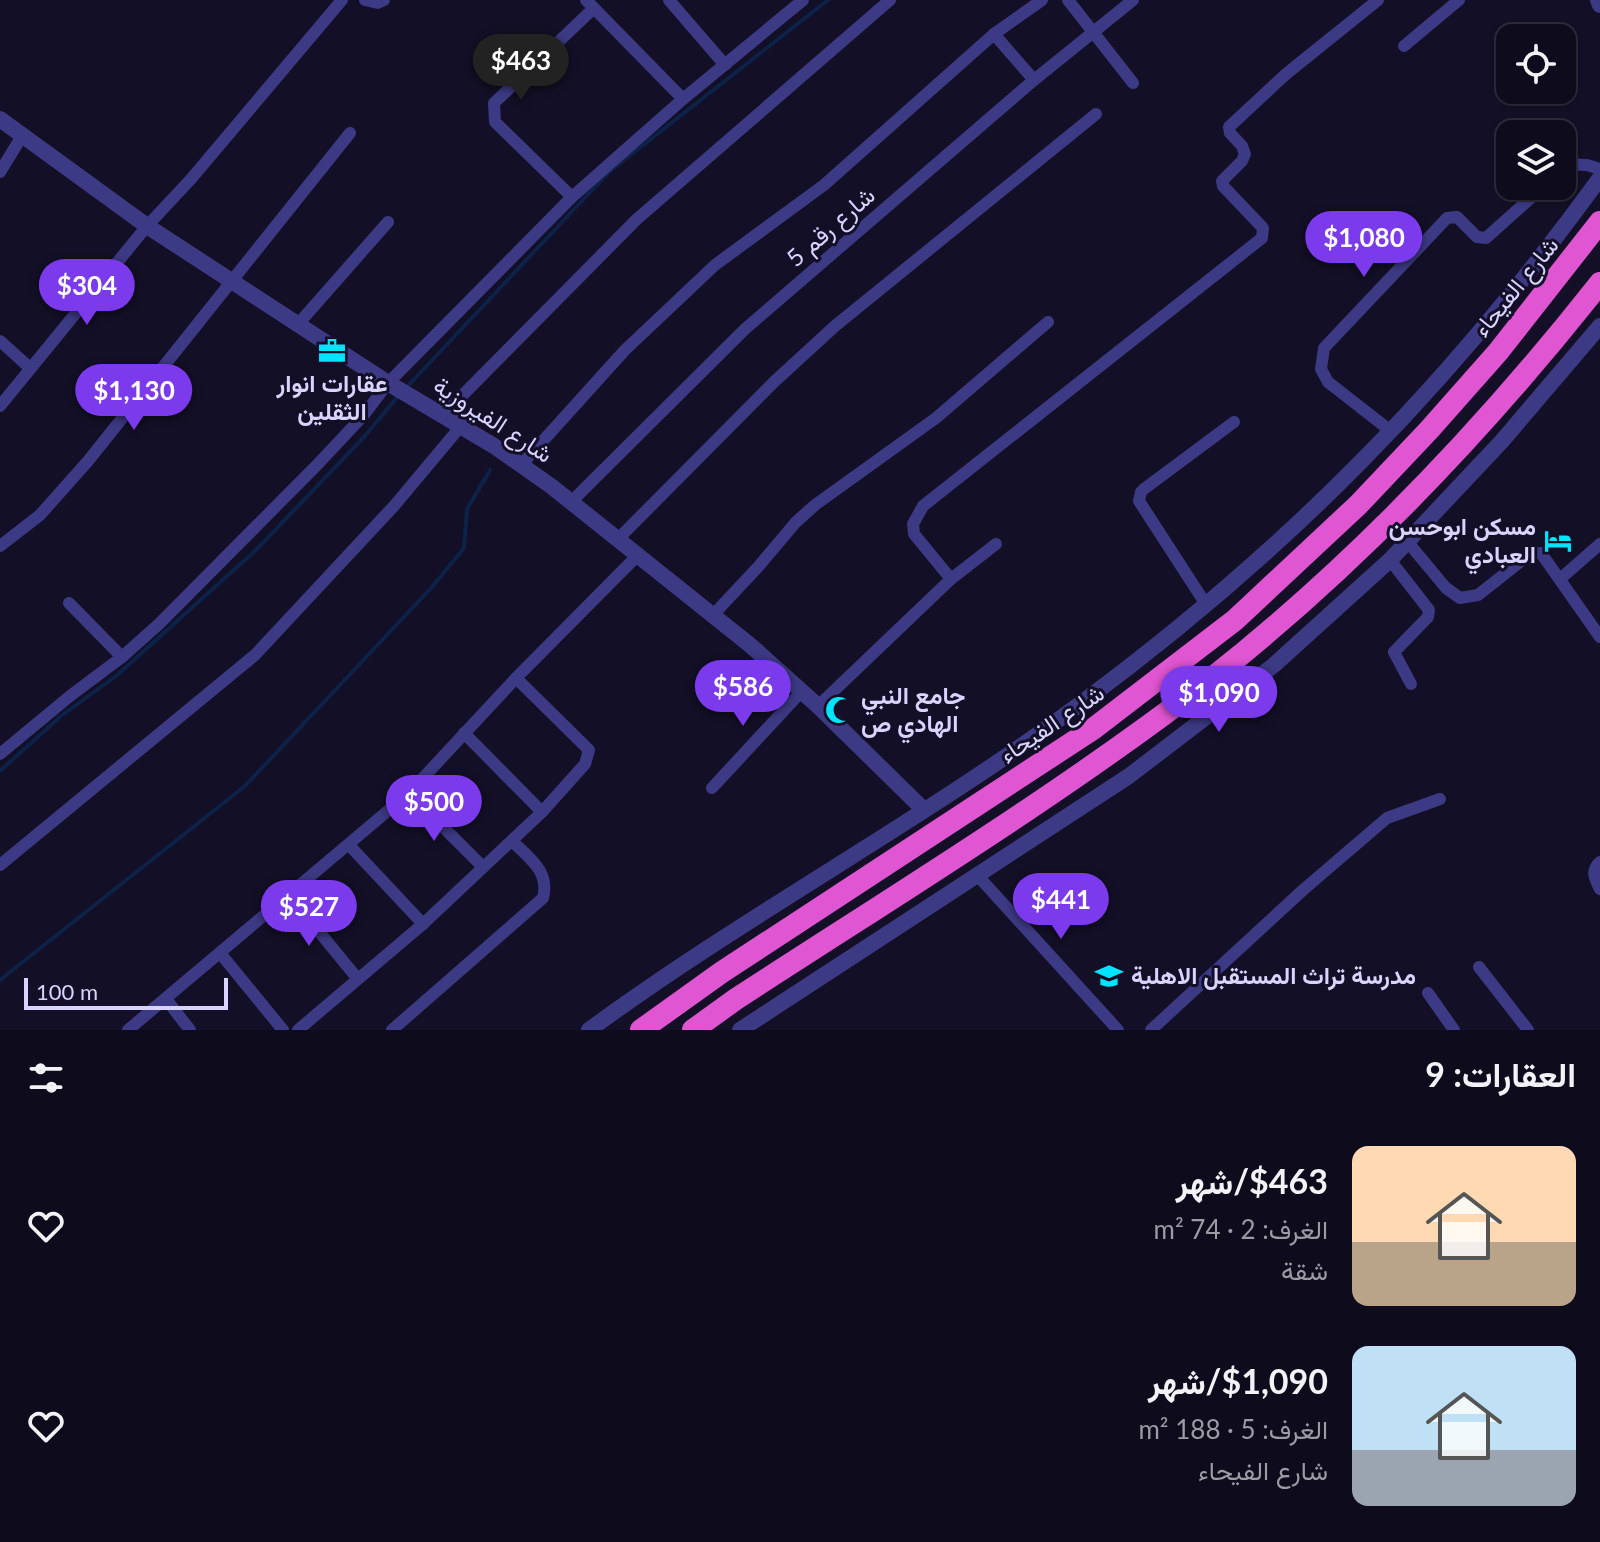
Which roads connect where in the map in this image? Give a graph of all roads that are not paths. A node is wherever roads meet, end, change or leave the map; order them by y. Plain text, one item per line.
1 (342, 0) edge
2 (365, 0) edge
3 (384, 0) edge
4 (669, 0) edge
5 (803, 0) edge
6 (890, 0) edge
7 (1042, 0) edge
8 (1068, 0) edge
9 (1133, 0) edge
10 (1378, 0) edge
11 (1459, 0) edge
12 (590, 4) edge
13 (1093, 32) junction
14 (994, 34) junction
15 (1404, 46) dead end
16 (725, 65) junction
17 (1034, 80) junction
18 (1133, 83) dead end
19 (683, 99) junction
20 (1096, 114) dead end
21 (0, 119) edge
22 (350, 133) dead end
23 (22, 136) junction
24 (4, 159) edge
25 (1576, 165) edge
26 (1600, 169) edge
27 (0, 172) edge
28 (1600, 178) edge
29 (572, 197) junction
30 (1528, 200) edge
31 (388, 222) dead end
32 (1600, 222) edge
33 (147, 226) junction
34 (1545, 254) junction
35 (1563, 272) junction
36 (232, 281) junction
37 (1597, 293) edge
38 (1048, 322) dead end
39 (299, 323) junction
40 (1600, 326) edge
41 (0, 341) edge
42 (30, 368) junction
43 (398, 388) junction
44 (0, 406) edge
45 (443, 415) junction
46 (1234, 422) dead end
47 (461, 426) junction
48 (1392, 432) junction
49 (522, 464) junction
50 (571, 502) junction
51 (619, 538) junction
52 (1406, 540) junction
53 (996, 544) dead end
54 (1600, 544) edge
55 (0, 546) edge
56 (639, 554) junction
57 (1390, 560) junction
58 (951, 579) junction
59 (1560, 579) junction
60 (69, 603) dead end
61 (1207, 606) junction
62 (713, 615) junction
63 (1600, 637) edge
64 (122, 657) junction
65 (516, 678) junction
66 (1411, 684) dead end
67 (801, 692) junction
68 (818, 706) junction
69 (1078, 706) junction
70 (1093, 729) junction
71 (464, 733) junction
72 (1112, 752) junction
73 (0, 754) edge
74 (1129, 776) junction
75 (712, 788) dead end
76 (409, 793) junction
77 (1440, 799) dead end
78 (923, 809) junction
79 (542, 812) junction
80 (512, 841) junction
81 (923, 841) junction
82 (349, 845) junction
83 (1600, 862) edge
84 (0, 865) edge
85 (939, 866) junction
86 (483, 867) junction
87 (978, 876) junction
88 (1600, 889) edge
89 (289, 895) junction
90 (423, 924) junction
91 (706, 948) junction
92 (220, 953) junction
93 (1479, 967) dead end
94 (722, 972) junction
95 (357, 978) junction
96 (1428, 993) dead end
97 (166, 999) junction
98 (736, 999) junction
99 (746, 1026) edge
100 (300, 1029) edge
101 (128, 1030) edge
102 (190, 1030) edge
103 (283, 1030) edge
104 (392, 1030) edge
105 (589, 1030) edge
106 (641, 1030) edge
107 (693, 1030) edge
108 (1118, 1030) edge
109 (1151, 1030) edge
110 (1454, 1030) edge
111 (1528, 1030) edge

1 - 33 street
2 - 3 street
4 - 16 street
5 - 16 street
6 - 45 street
7 - 14 street
8 - 13 street
9 - 13 street, شارع رقم 5
10 - 58 street
11 - 15 street
12 - 19 street
12 - 29 street
13 - 17 street, شارع رقم 5
13 - 18 street
14 - 17 street
14 - 49 street
16 - 19 street
17 - 50 street, شارع رقم 5
19 - 29 street
20 - 51 street
21 - 23 street, شارع الفيروزية
22 - 36 street
23 - 24 street
23 - 33 street, شارع الفيروزية
24 - 27 street
25 - 26 street
28 - 34 street
29 - 43 street
30 - 48 street
31 - 39 street
32 - 35 highway, شارع الفيحاء
33 - 36 street, شارع الفيروزية
33 - 42 street
34 - 35 street
34 - 48 street
35 - 70 highway, شارع الفيحاء
36 - 39 street, شارع الفيروزية
36 - 55 street
37 - 72 highway
38 - 62 street
39 - 43 street, شارع الفيروزية
40 - 52 street
41 - 42 street
42 - 44 street
43 - 45 street, شارع الفيروزية
43 - 64 street
45 - 47 street, شارع الفيروزية
46 - 61 street
47 - 49 street, شارع الفيروزية
47 - 84 street
48 - 61 street
49 - 50 street, شارع الفيروزية
50 - 51 street, شارع الفيروزية
51 - 56 street, شارع الفيروزية
52 - 57 street
52 - 59 street
53 - 58 street
54 - 59 street
56 - 62 street, شارع الفيروزية
56 - 65 street
57 - 66 street
57 - 74 street
58 - 68 street
59 - 63 street
60 - 64 street
61 - 69 street
62 - 67 street, شارع الفيروزية
64 - 73 street
65 - 71 street
65 - 79 street
67 - 68 street, شارع الفيروزية
67 - 75 street
68 - 78 street, شارع الفيروزية
69 - 70 street
69 - 78 street
70 - 81 highway, شارع الفيحاء
71 - 76 street
71 - 79 street
72 - 74 street
72 - 85 highway
74 - 87 street
76 - 82 street
76 - 86 street
77 - 109 street
78 - 91 street
79 - 80 street
80 - 86 street
80 - 104 street
81 - 85 highway
81 - 94 highway, شارع الفيحاء
82 - 89 street
82 - 90 street
83 - 88 street
85 - 98 highway
86 - 90 street
87 - 99 street
87 - 108 street
89 - 92 street
89 - 95 street
90 - 95 street
91 - 94 street
91 - 105 street
92 - 97 street
92 - 103 street
93 - 111 street
94 - 106 highway, شارع الفيحاء
95 - 100 street
96 - 110 street
97 - 101 street
97 - 102 street
98 - 99 street
98 - 107 highway

